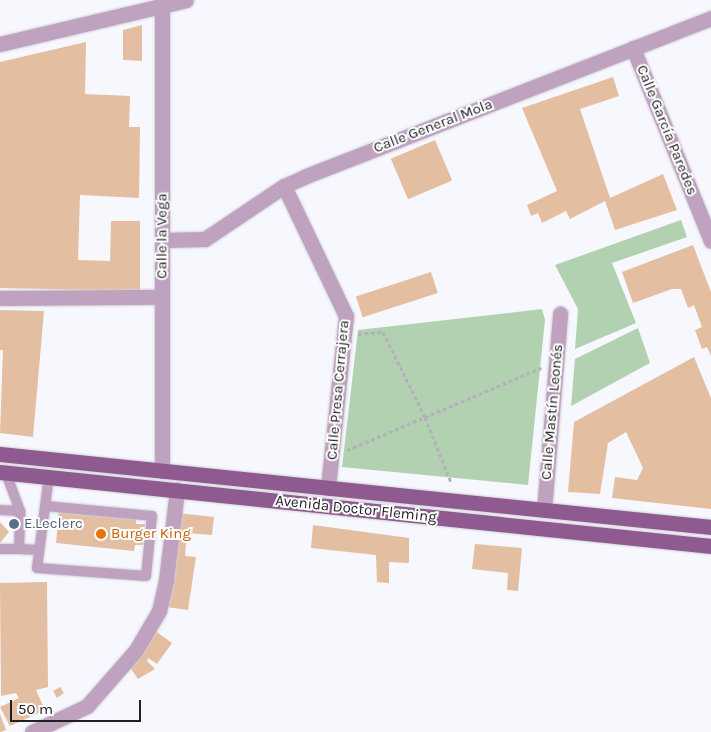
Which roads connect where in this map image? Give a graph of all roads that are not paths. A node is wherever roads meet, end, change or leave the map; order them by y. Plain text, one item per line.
1 (186, 0) edge
2 (162, 3) edge
3 (711, 18) edge
4 (0, 44) edge
5 (633, 48) junction
6 (284, 186) junction
7 (705, 213) edge
8 (162, 240) junction
9 (711, 241) edge
10 (162, 297) junction
11 (0, 298) edge
12 (560, 314) dead end
13 (0, 454) edge
14 (162, 471) junction
15 (3, 472) edge
16 (49, 476) junction
17 (328, 488) junction
18 (176, 490) junction
19 (45, 506) junction
20 (0, 510) edge
21 (544, 510) junction
22 (20, 511) junction
23 (711, 527) edge
24 (711, 546) edge
25 (0, 549) edge
26 (19, 550) junction
27 (39, 550) junction
28 (32, 732) edge

1 - 2 street
2 - 4 street
2 - 8 street, Calle la Vega
3 - 5 street, Calle General Mola
5 - 6 street, Calle General Mola
5 - 7 street, Calle García Paredes
6 - 8 street, Calle General Mola
6 - 17 street, Calle Presa Cerrajera
7 - 9 street, Calle García Paredes
8 - 10 street, Calle la Vega
10 - 11 street
10 - 14 street, Calle la Vega
12 - 21 street, Calle Mastín Leonés
13 - 14 main road, Avenida Doctor Fleming
14 - 17 main road, Avenida Doctor Fleming
15 - 16 main road, Avenida Doctor Fleming
15 - 22 lane
16 - 18 main road, Avenida Doctor Fleming
16 - 19 lane
17 - 21 main road, Avenida Doctor Fleming
18 - 24 main road, Avenida Doctor Fleming
18 - 28 street
19 - 27 lane
19 - 27 lane
20 - 22 lane
21 - 23 main road, Avenida Doctor Fleming
22 - 26 lane
25 - 26 lane
26 - 27 lane

